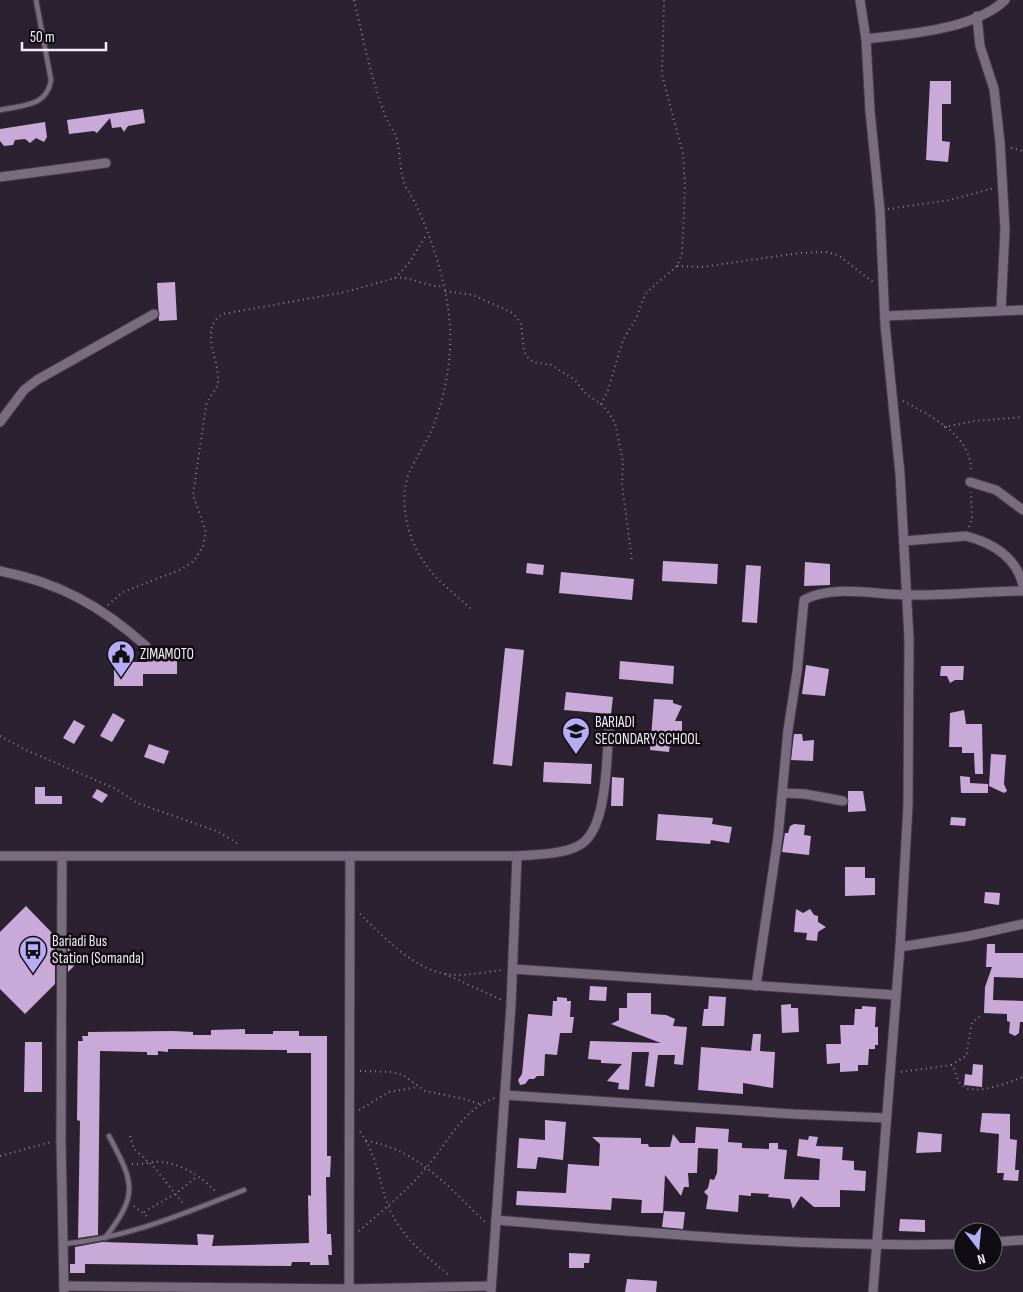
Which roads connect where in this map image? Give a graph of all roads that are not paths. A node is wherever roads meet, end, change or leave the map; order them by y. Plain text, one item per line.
1 (36, 0) edge
2 (860, 0) edge
3 (1005, 0) edge
4 (977, 16) junction
5 (866, 39) junction
6 (0, 110) edge
7 (106, 162) dead end
8 (0, 177) edge
9 (1001, 310) junction
10 (1023, 310) edge
11 (154, 314) dead end
12 (885, 316) junction
13 (0, 422) edge
14 (970, 482) road end
15 (1023, 510) edge
16 (904, 541) junction
17 (0, 571) edge
18 (1023, 585) edge
19 (1023, 591) edge
20 (906, 595) junction
21 (146, 646) dead end
22 (609, 730) dead end
23 (782, 792) junction
24 (843, 801) dead end
25 (0, 856) edge
26 (62, 856) junction
27 (350, 856) junction
28 (517, 856) junction
29 (1023, 924) edge
30 (900, 947) junction
31 (513, 969) junction
32 (756, 986) junction
33 (895, 995) junction
34 (505, 1095) junction
35 (886, 1118) junction
36 (109, 1136) dead end
37 (244, 1190) dead end
38 (496, 1220) junction
39 (104, 1239) junction
40 (1023, 1240) edge
41 (1003, 1241) edge
42 (64, 1244) junction
43 (953, 1244) edge
44 (875, 1246) junction
45 (64, 1289) edge
46 (491, 1289) edge
47 (349, 1291) edge
48 (873, 1292) edge

1 - 6 lane
2 - 5 street
3 - 4 street
4 - 5 street
4 - 9 street
5 - 12 street
7 - 8 street
9 - 10 street
9 - 12 street
11 - 13 street
12 - 16 street
14 - 15 street
16 - 18 street
16 - 20 street
17 - 21 street
19 - 20 street
20 - 23 street
20 - 30 street
22 - 28 street
23 - 24 street
23 - 32 street
25 - 26 street
26 - 27 street
26 - 42 street
27 - 28 street
27 - 47 street
28 - 31 street
29 - 30 street
30 - 33 street
31 - 32 street
31 - 34 street
32 - 33 street
33 - 35 street
34 - 35 street
34 - 38 street
35 - 44 street
36 - 39 lane
37 - 39 lane
38 - 44 street
38 - 46 street
39 - 42 lane
40 - 41 street
42 - 45 street
43 - 44 street
44 - 48 street
45 - 47 street
46 - 47 street

